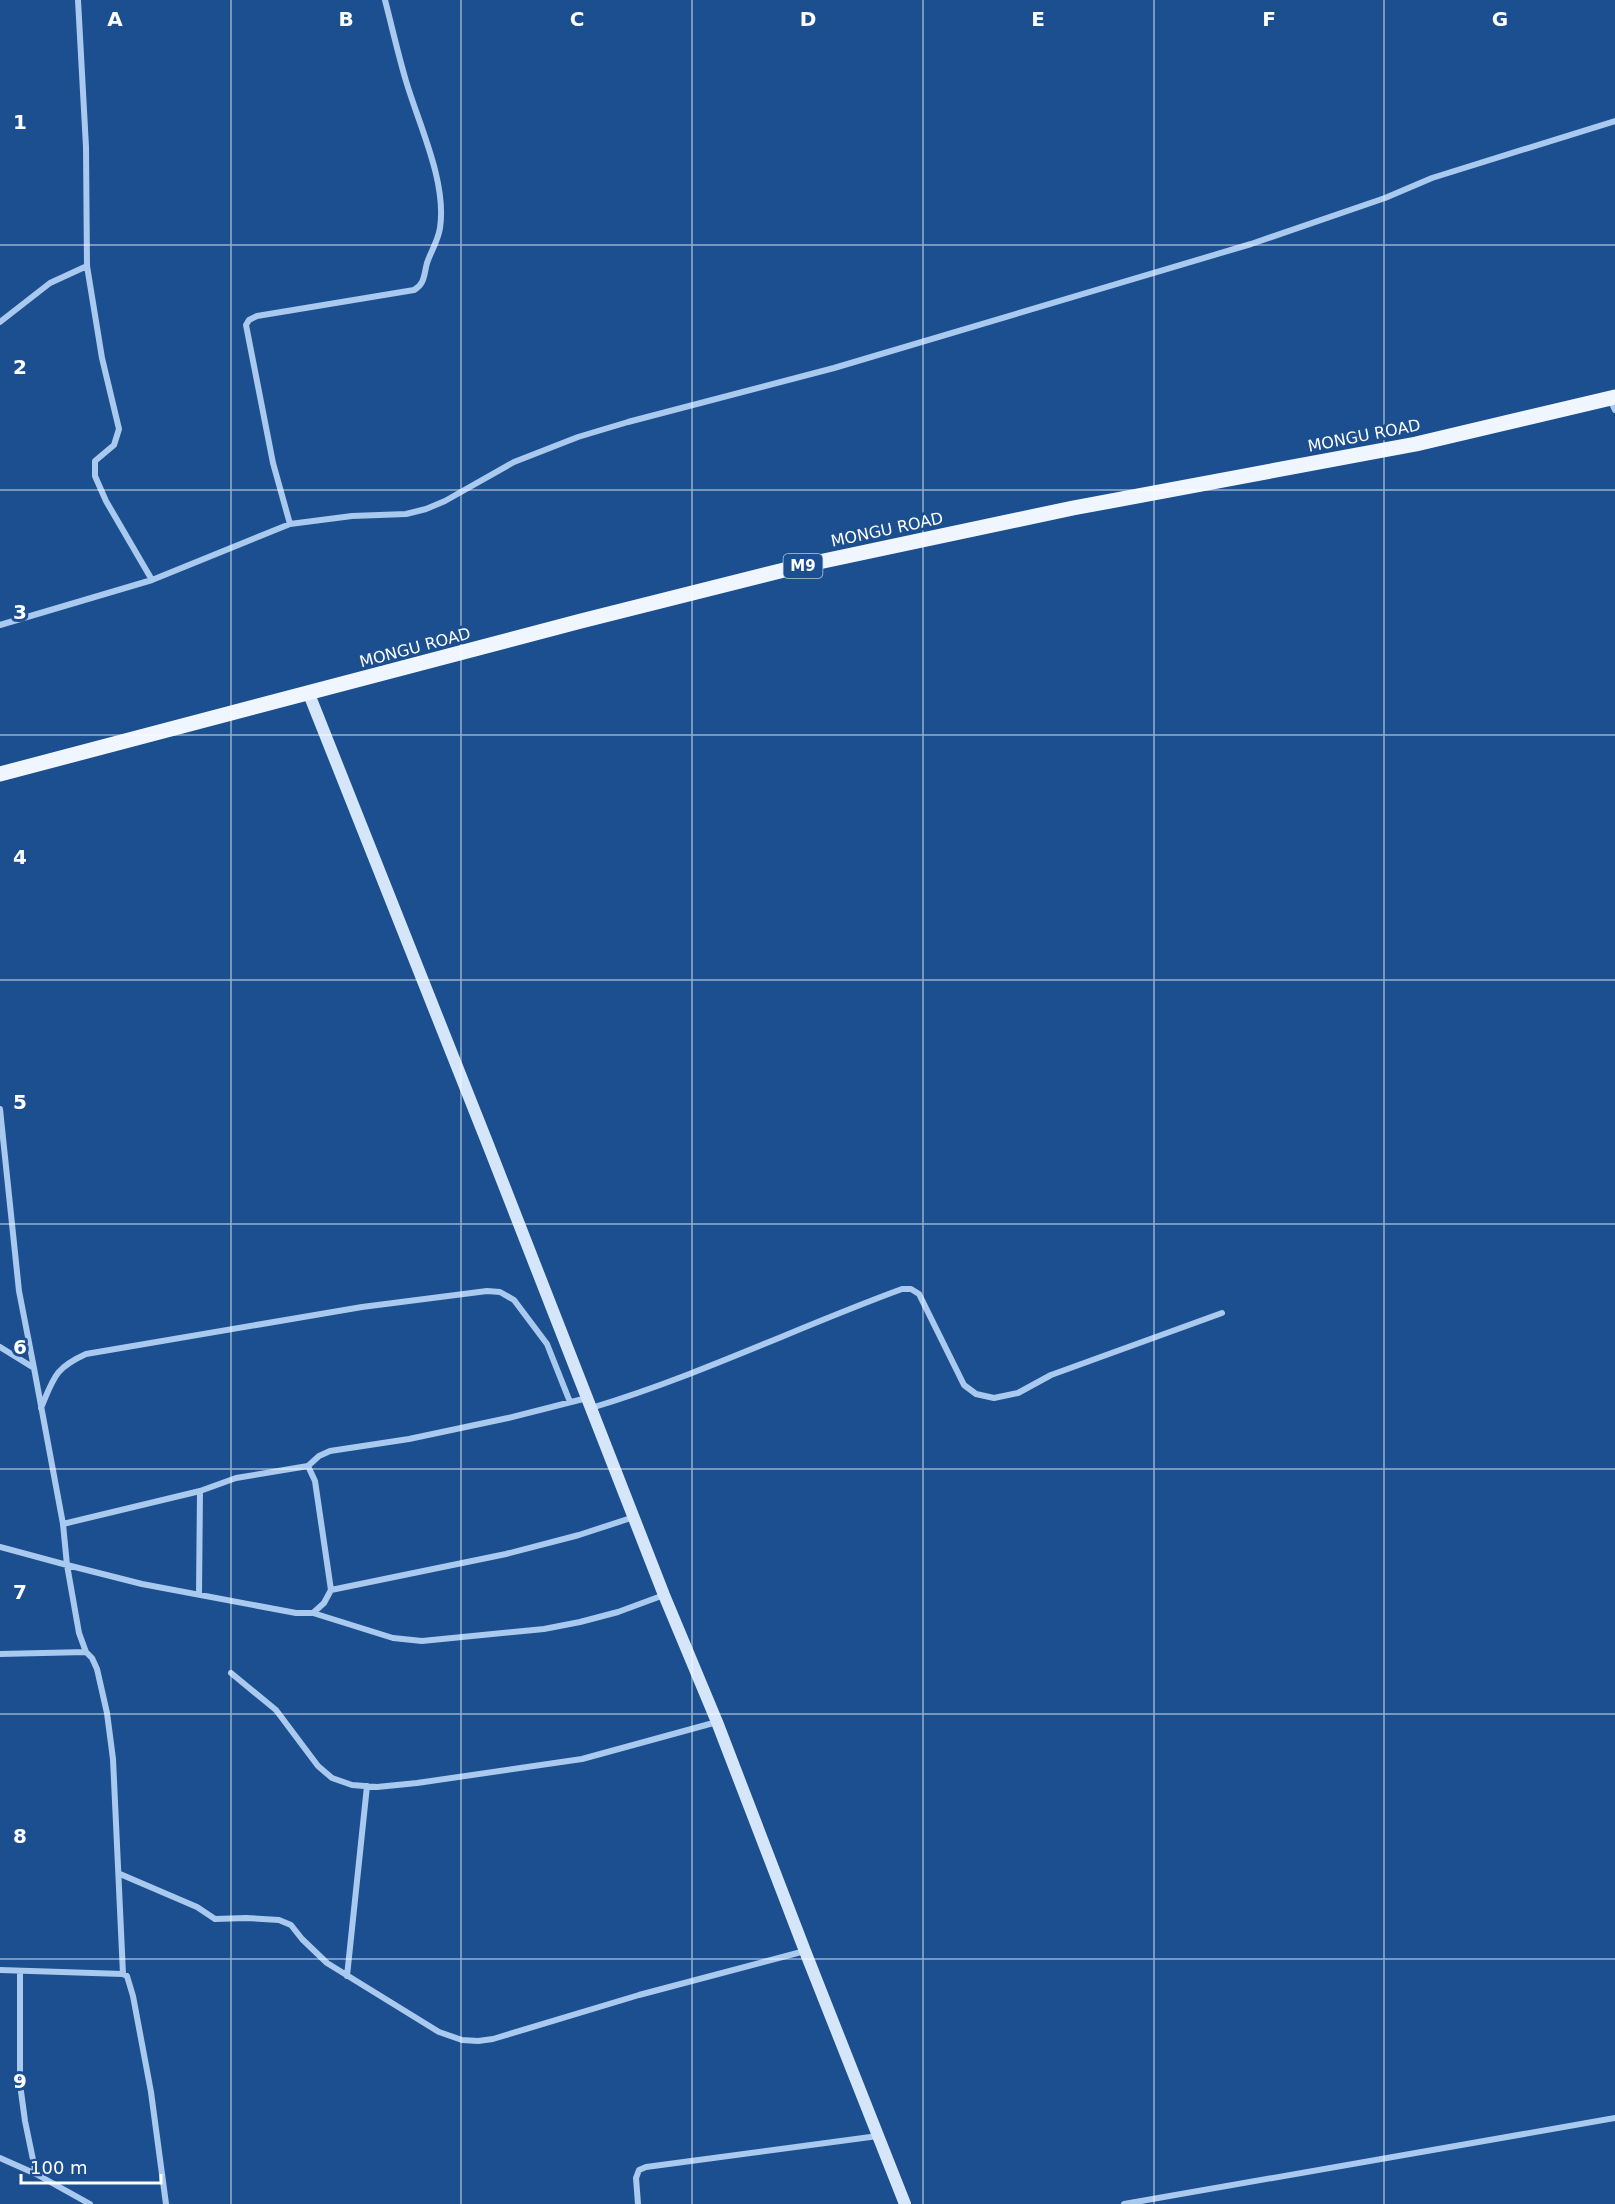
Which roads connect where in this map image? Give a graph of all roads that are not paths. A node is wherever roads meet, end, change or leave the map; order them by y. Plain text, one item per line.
1 (78, 0) edge
2 (385, 0) edge
3 (1615, 121) edge
4 (87, 266) junction
5 (0, 322) edge
6 (1613, 402) edge
7 (290, 524) junction
8 (152, 580) junction
9 (0, 625) edge
10 (309, 694) junction
11 (0, 774) edge
12 (0, 1109) edge
13 (1222, 1313) dead end
14 (0, 1347) edge
15 (34, 1368) junction
16 (570, 1402) junction
17 (589, 1403) junction
18 (41, 1409) junction
19 (308, 1466) junction
20 (200, 1491) junction
21 (634, 1517) junction
22 (63, 1524) junction
23 (0, 1547) edge
24 (67, 1565) junction
25 (331, 1590) junction
26 (199, 1594) junction
27 (664, 1595) junction
28 (314, 1613) junction
29 (86, 1652) junction
30 (0, 1654) edge
31 (231, 1673) dead end
32 (717, 1722) junction
33 (367, 1786) junction
34 (120, 1874) junction
35 (805, 1951) junction
36 (0, 1970) edge
37 (21, 1972) junction
38 (123, 1974) junction
39 (347, 1976) junction
40 (1615, 2118) edge
41 (878, 2136) junction
42 (0, 2158) edge
43 (36, 2174) junction
44 (90, 2204) edge
45 (166, 2204) edge
46 (638, 2204) edge
47 (905, 2204) edge
48 (1124, 2204) edge

1 - 4 street
2 - 7 street
3 - 7 street
4 - 5 street
4 - 8 street
6 - 10 main road, MONGU ROAD / M9
7 - 8 street
8 - 9 street
10 - 11 main road, MONGU ROAD / M9
10 - 17 street
12 - 15 street
13 - 17 street
14 - 15 street
15 - 18 street
16 - 17 street
16 - 18 street
16 - 19 street
17 - 21 street
18 - 22 street
19 - 20 street
19 - 25 street
20 - 22 street
20 - 26 street
21 - 25 street
21 - 27 street
22 - 24 street
23 - 24 street
24 - 26 street
24 - 29 street
25 - 28 street
26 - 28 street
27 - 28 street
27 - 32 street
29 - 30 street
29 - 34 street
31 - 33 street
32 - 33 street
32 - 35 street
33 - 39 street
34 - 38 street
34 - 39 street
35 - 39 street
35 - 41 street
36 - 37 street
37 - 38 street
37 - 43 street
38 - 45 street
40 - 48 street
41 - 46 street
41 - 47 street
42 - 43 street
43 - 44 street

